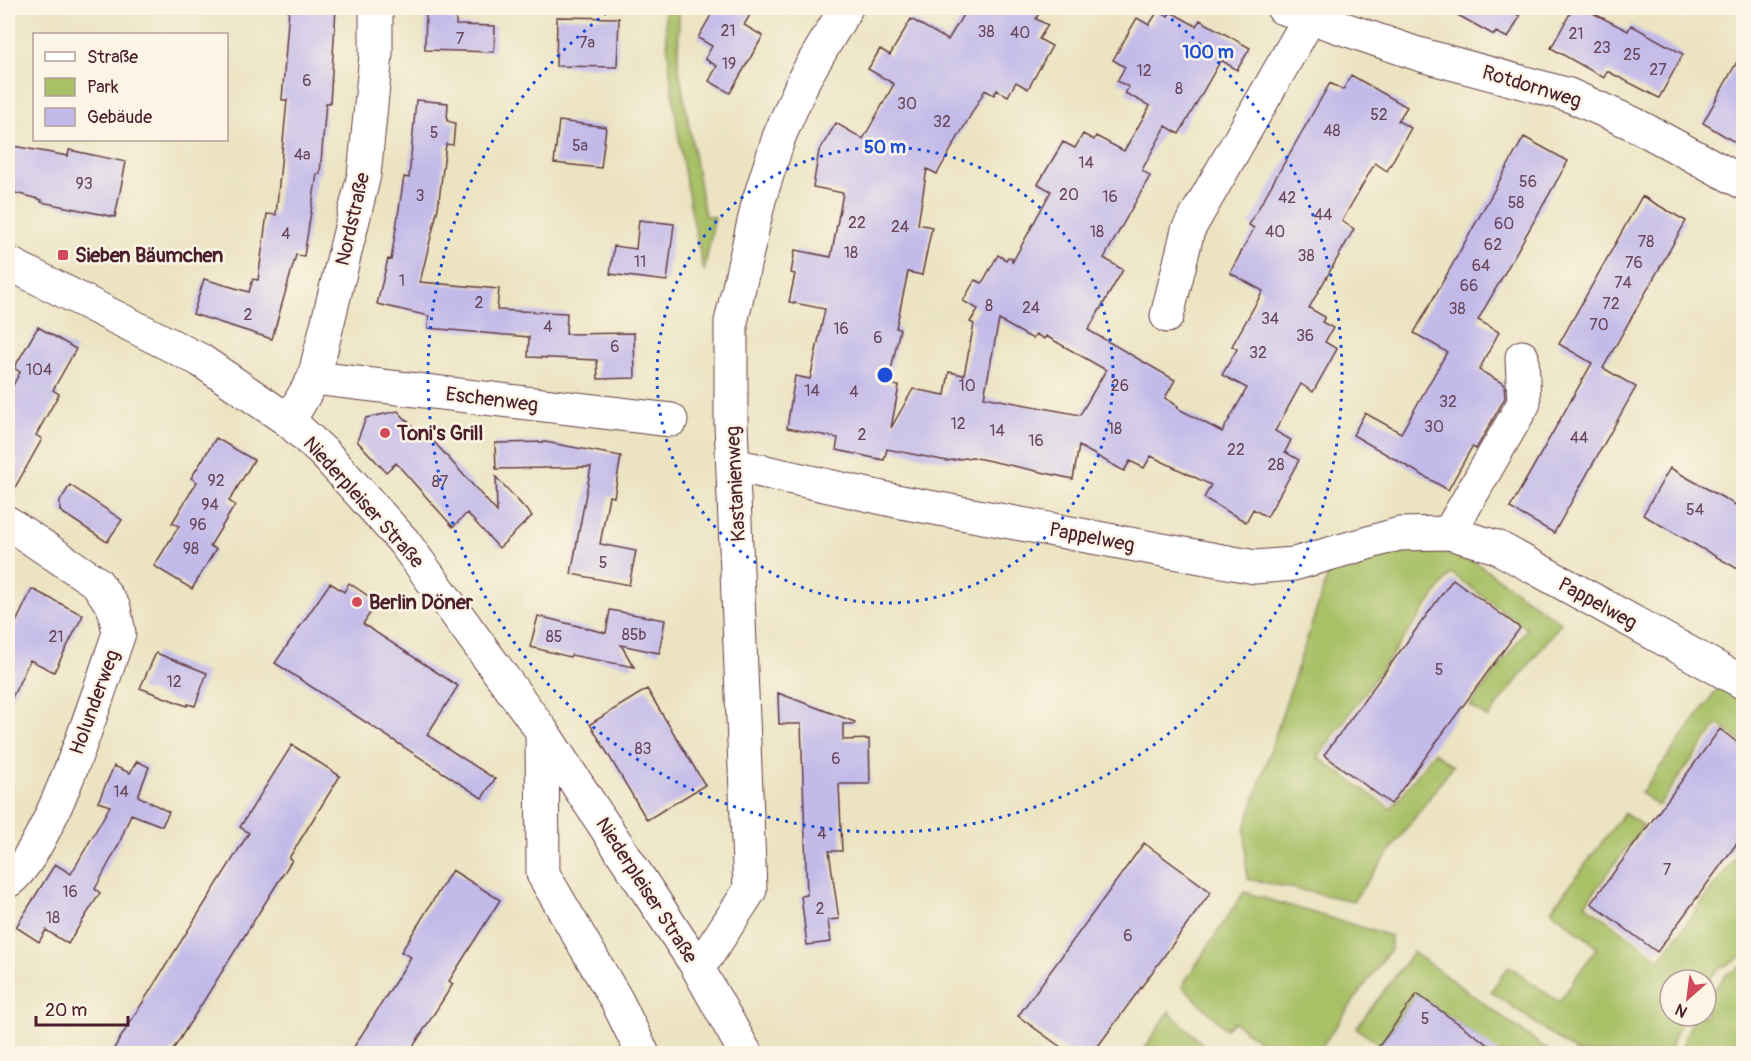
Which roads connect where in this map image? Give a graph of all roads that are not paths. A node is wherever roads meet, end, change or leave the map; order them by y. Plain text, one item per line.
1 (376, 8) edge
2 (846, 8) edge
3 (1296, 13) edge
4 (1743, 183) edge
5 (8, 263) edge
6 (1167, 316) dead end
7 (1522, 357) dead end
8 (314, 378) junction
9 (671, 420) dead end
10 (289, 422) junction
11 (734, 465) junction
12 (8, 524) edge
13 (1449, 533) junction
14 (1743, 683) edge
15 (542, 731) junction
16 (8, 881) edge
17 (695, 963) junction
18 (643, 1053) edge
19 (746, 1053) edge

1 - 8 street, Nordstraße
2 - 11 street, Kastanienweg
3 - 4 street, Rotdornweg
3 - 6 street, Rotdornweg
5 - 10 street, Niederpleiser Straße
7 - 13 street
8 - 9 street, Eschenweg
8 - 10 street, Nordstraße
10 - 15 street, Niederpleiser Straße
11 - 13 street, Pappelweg
11 - 17 street, Kastanienweg
12 - 16 street, Holunderweg
13 - 14 street, Pappelweg
15 - 17 street, Niederpleiser Straße
15 - 18 street
17 - 19 street, Niederpleiser Straße

